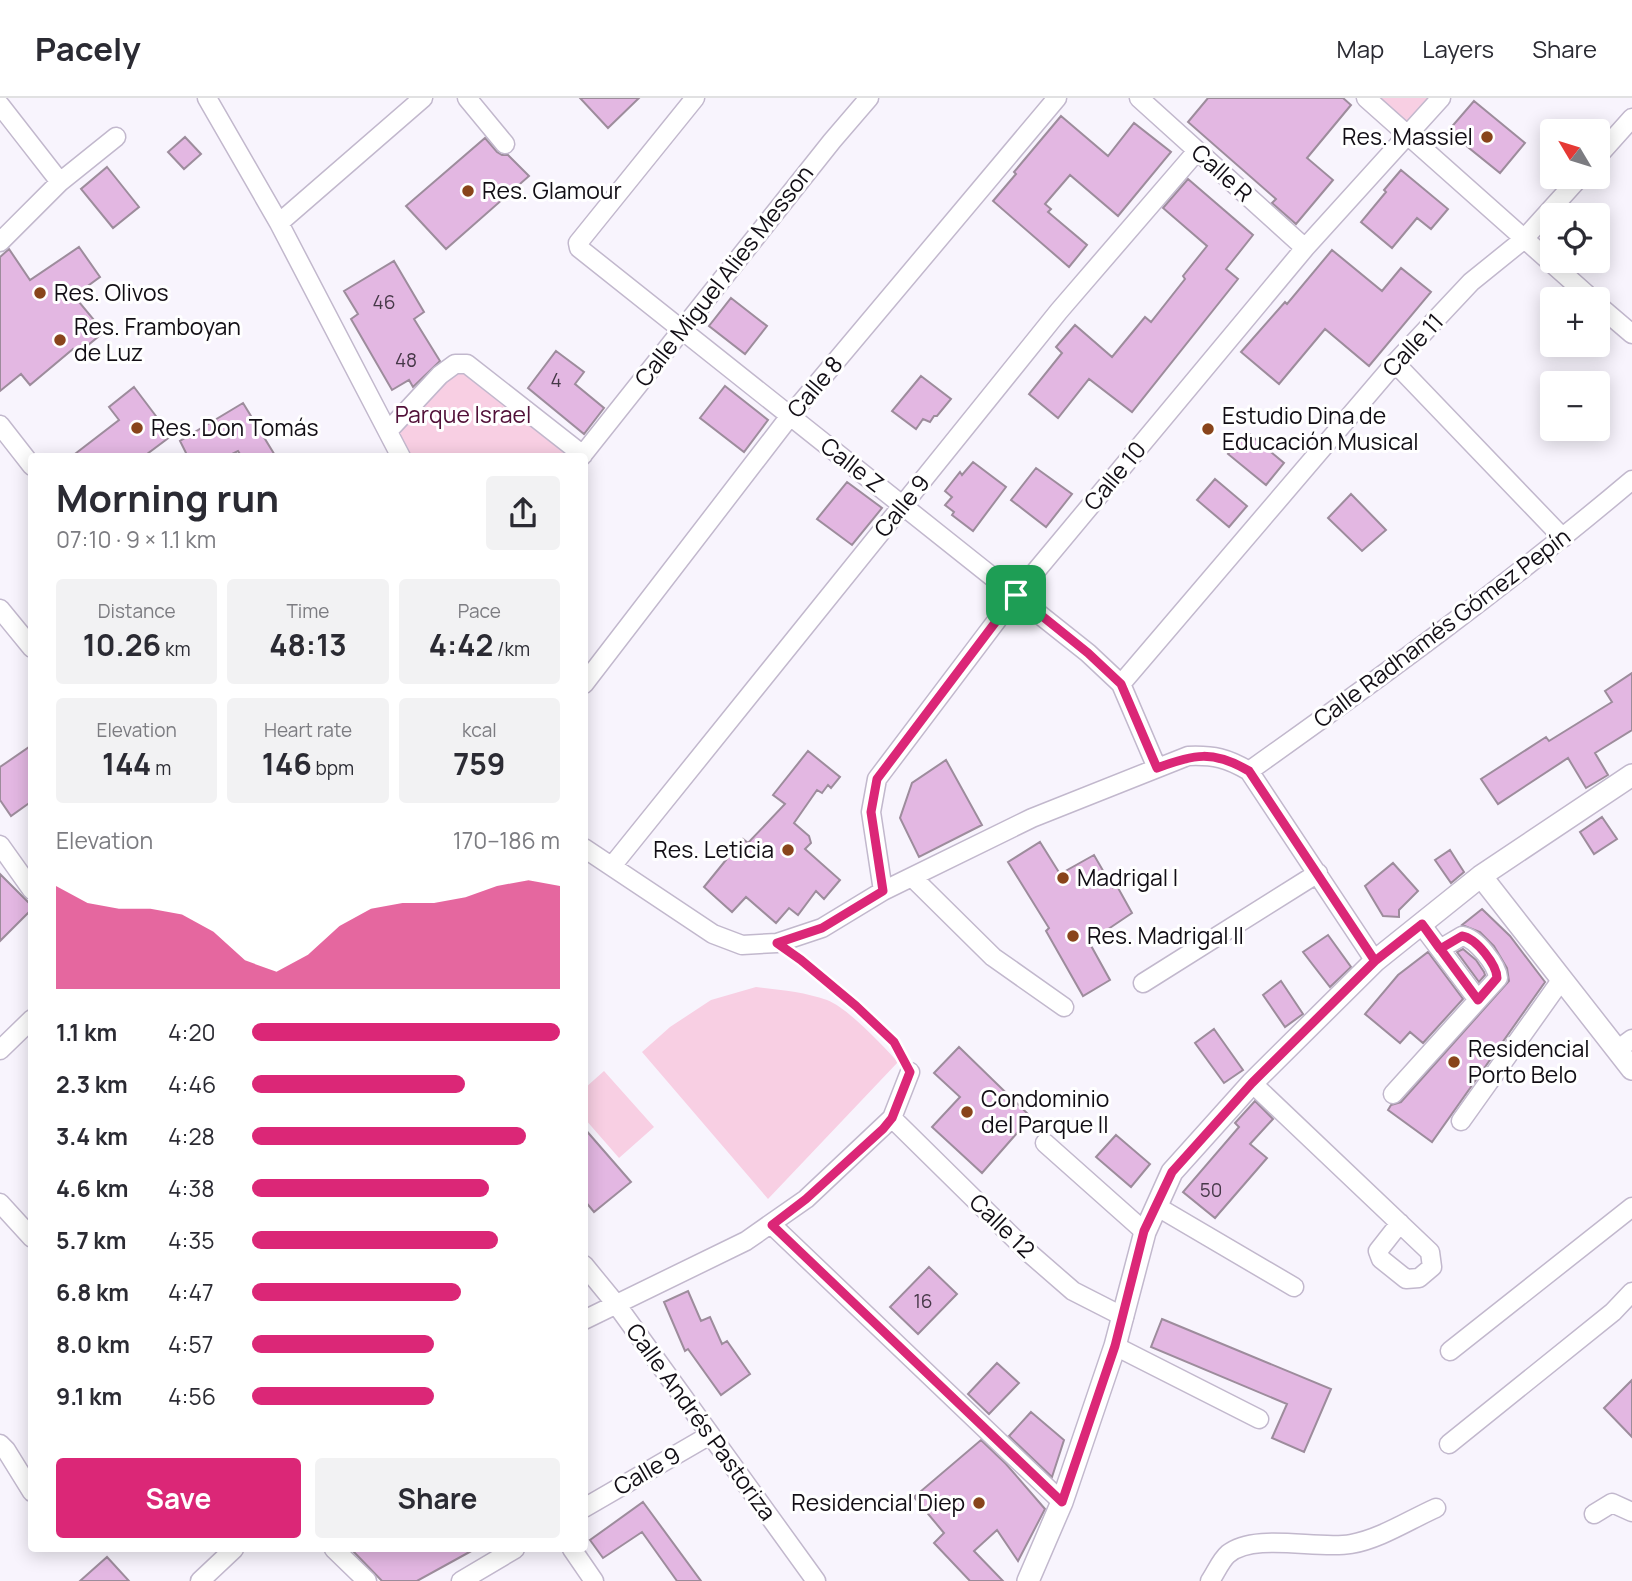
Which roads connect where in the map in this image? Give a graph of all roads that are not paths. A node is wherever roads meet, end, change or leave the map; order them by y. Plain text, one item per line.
1 (207, 98) edge
2 (423, 98) edge
3 (467, 98) edge
4 (695, 98) edge
5 (869, 98) edge
6 (1057, 98) edge
7 (1139, 98) edge
8 (1366, 98) edge
9 (1441, 98) edge
10 (0, 106) edge
11 (1632, 118) edge
12 (1407, 135) junction
13 (116, 137) dead end
14 (1610, 143) edge
15 (505, 144) dead end
16 (1197, 151) junction
17 (60, 182) junction
18 (1569, 189) edge
19 (279, 223) junction
20 (1523, 240) junction
21 (0, 242) edge
22 (1305, 248) junction
23 (1578, 287) edge
24 (1610, 314) edge
25 (681, 331) junction
26 (1632, 333) edge
27 (1395, 363) junction
28 (790, 416) junction
29 (0, 425) edge
30 (388, 431) junction
31 (399, 453) edge
32 (578, 453) edge
33 (584, 453) edge
34 (28, 461) edge
35 (1632, 480) edge
36 (903, 505) junction
37 (1563, 538) junction
38 (1016, 595) junction
39 (0, 609) edge
40 (28, 643) edge
41 (590, 665) edge
42 (1121, 684) junction
43 (1157, 768) junction
44 (1249, 771) junction
45 (1632, 775) edge
46 (0, 845) edge
47 (588, 851) edge
48 (612, 866) junction
49 (1318, 873) junction
50 (1481, 876) junction
51 (912, 877) junction
52 (28, 884) edge
53 (883, 891) junction
54 (1422, 924) junction
55 (1440, 949) junction
56 (1375, 961) junction
57 (1562, 979) junction
58 (1143, 983) dead end
59 (1478, 1000) junction
60 (1065, 1007) dead end
61 (28, 1023) edge
62 (1625, 1045) edge
63 (0, 1050) edge
64 (1632, 1069) edge
65 (910, 1072) road end
66 (1252, 1083) junction
67 (1393, 1094) dead end
68 (892, 1118) junction
69 (1461, 1121) dead end
70 (1045, 1143) dead end
71 (0, 1203) edge
72 (1156, 1206) junction
73 (1632, 1207) edge
74 (1400, 1223) dead end
75 (772, 1225) junction
76 (1144, 1231) junction
77 (28, 1234) edge
78 (588, 1270) edge
79 (1294, 1287) dead end
80 (1632, 1292) edge
81 (616, 1304) junction
82 (1124, 1317) junction
83 (588, 1318) edge
84 (1115, 1346) junction
85 (1450, 1351) dead end
86 (1259, 1419) dead end
87 (709, 1435) junction
88 (0, 1444) edge
89 (1449, 1444) dead end
90 (28, 1486) edge
91 (1062, 1502) junction
92 (588, 1506) edge
93 (1436, 1508) dead end
94 (1632, 1512) edge
95 (1594, 1514) dead end
96 (231, 1552) edge
97 (337, 1552) edge
98 (510, 1552) edge
99 (574, 1552) edge
100 (200, 1581) edge
101 (366, 1581) edge
102 (461, 1581) edge
103 (594, 1581) edge
104 (816, 1581) edge
105 (1028, 1581) edge
106 (1210, 1581) edge

1 - 19 street
2 - 19 street
3 - 15 street
4 - 25 street, Calle Z
5 - 25 street, Calle Miguel Alies Messon
6 - 28 street, Calle 8
7 - 16 street, Calle R
8 - 12 street
9 - 12 street, Calle 10
10 - 17 street
11 - 14 street
12 - 20 street
12 - 22 street, Calle 10
13 - 17 street
16 - 22 street, Calle R
16 - 36 street, Calle 9
17 - 21 street
18 - 20 street, Calle 11
19 - 30 street
20 - 23 street
20 - 27 street, Calle 11
22 - 38 street, Calle 10
24 - 26 street
25 - 28 street, Calle Z
25 - 33 street, Calle Miguel Alies Messon
27 - 37 street
27 - 42 street, Calle 11
28 - 36 street, Calle Z
28 - 41 street, Calle 8
29 - 34 street
30 - 31 street
30 - 32 street
35 - 37 street, Calle Radhamés Gómez Pepín
36 - 38 street, Calle Z
36 - 48 street, Calle 9
37 - 44 street, Calle Radhamés Gómez Pepín
38 - 42 street, Calle Z
38 - 53 street, Calle 10
39 - 40 street
42 - 43 street, Calle Z
43 - 44 street
43 - 51 street
44 - 49 street
45 - 50 main road
46 - 52 street
47 - 48 street
48 - 53 street
49 - 56 street
49 - 58 street
50 - 54 main road
50 - 57 main road
51 - 53 street
51 - 60 street
54 - 55 street
54 - 56 main road
55 - 59 street
55 - 59 street
56 - 66 main road
57 - 62 main road
57 - 69 street
59 - 67 street
61 - 63 street
62 - 64 main road
65 - 68 street
66 - 72 main road
66 - 74 street
68 - 75 street
68 - 82 street, Calle 12
70 - 76 street
71 - 77 street
72 - 76 main road
72 - 79 street
73 - 85 street
75 - 81 street
75 - 91 street
76 - 82 main road
78 - 81 street, Calle Andrés Pastoriza
80 - 89 street
81 - 83 street
81 - 87 street, Calle Andrés Pastoriza
82 - 84 main road
84 - 86 street
84 - 91 main road
87 - 92 street, Calle 9
87 - 104 street, Calle Andrés Pastoriza
88 - 90 street
91 - 105 main road
93 - 106 street
94 - 95 street
96 - 100 street
97 - 101 street
98 - 102 street
99 - 103 street

